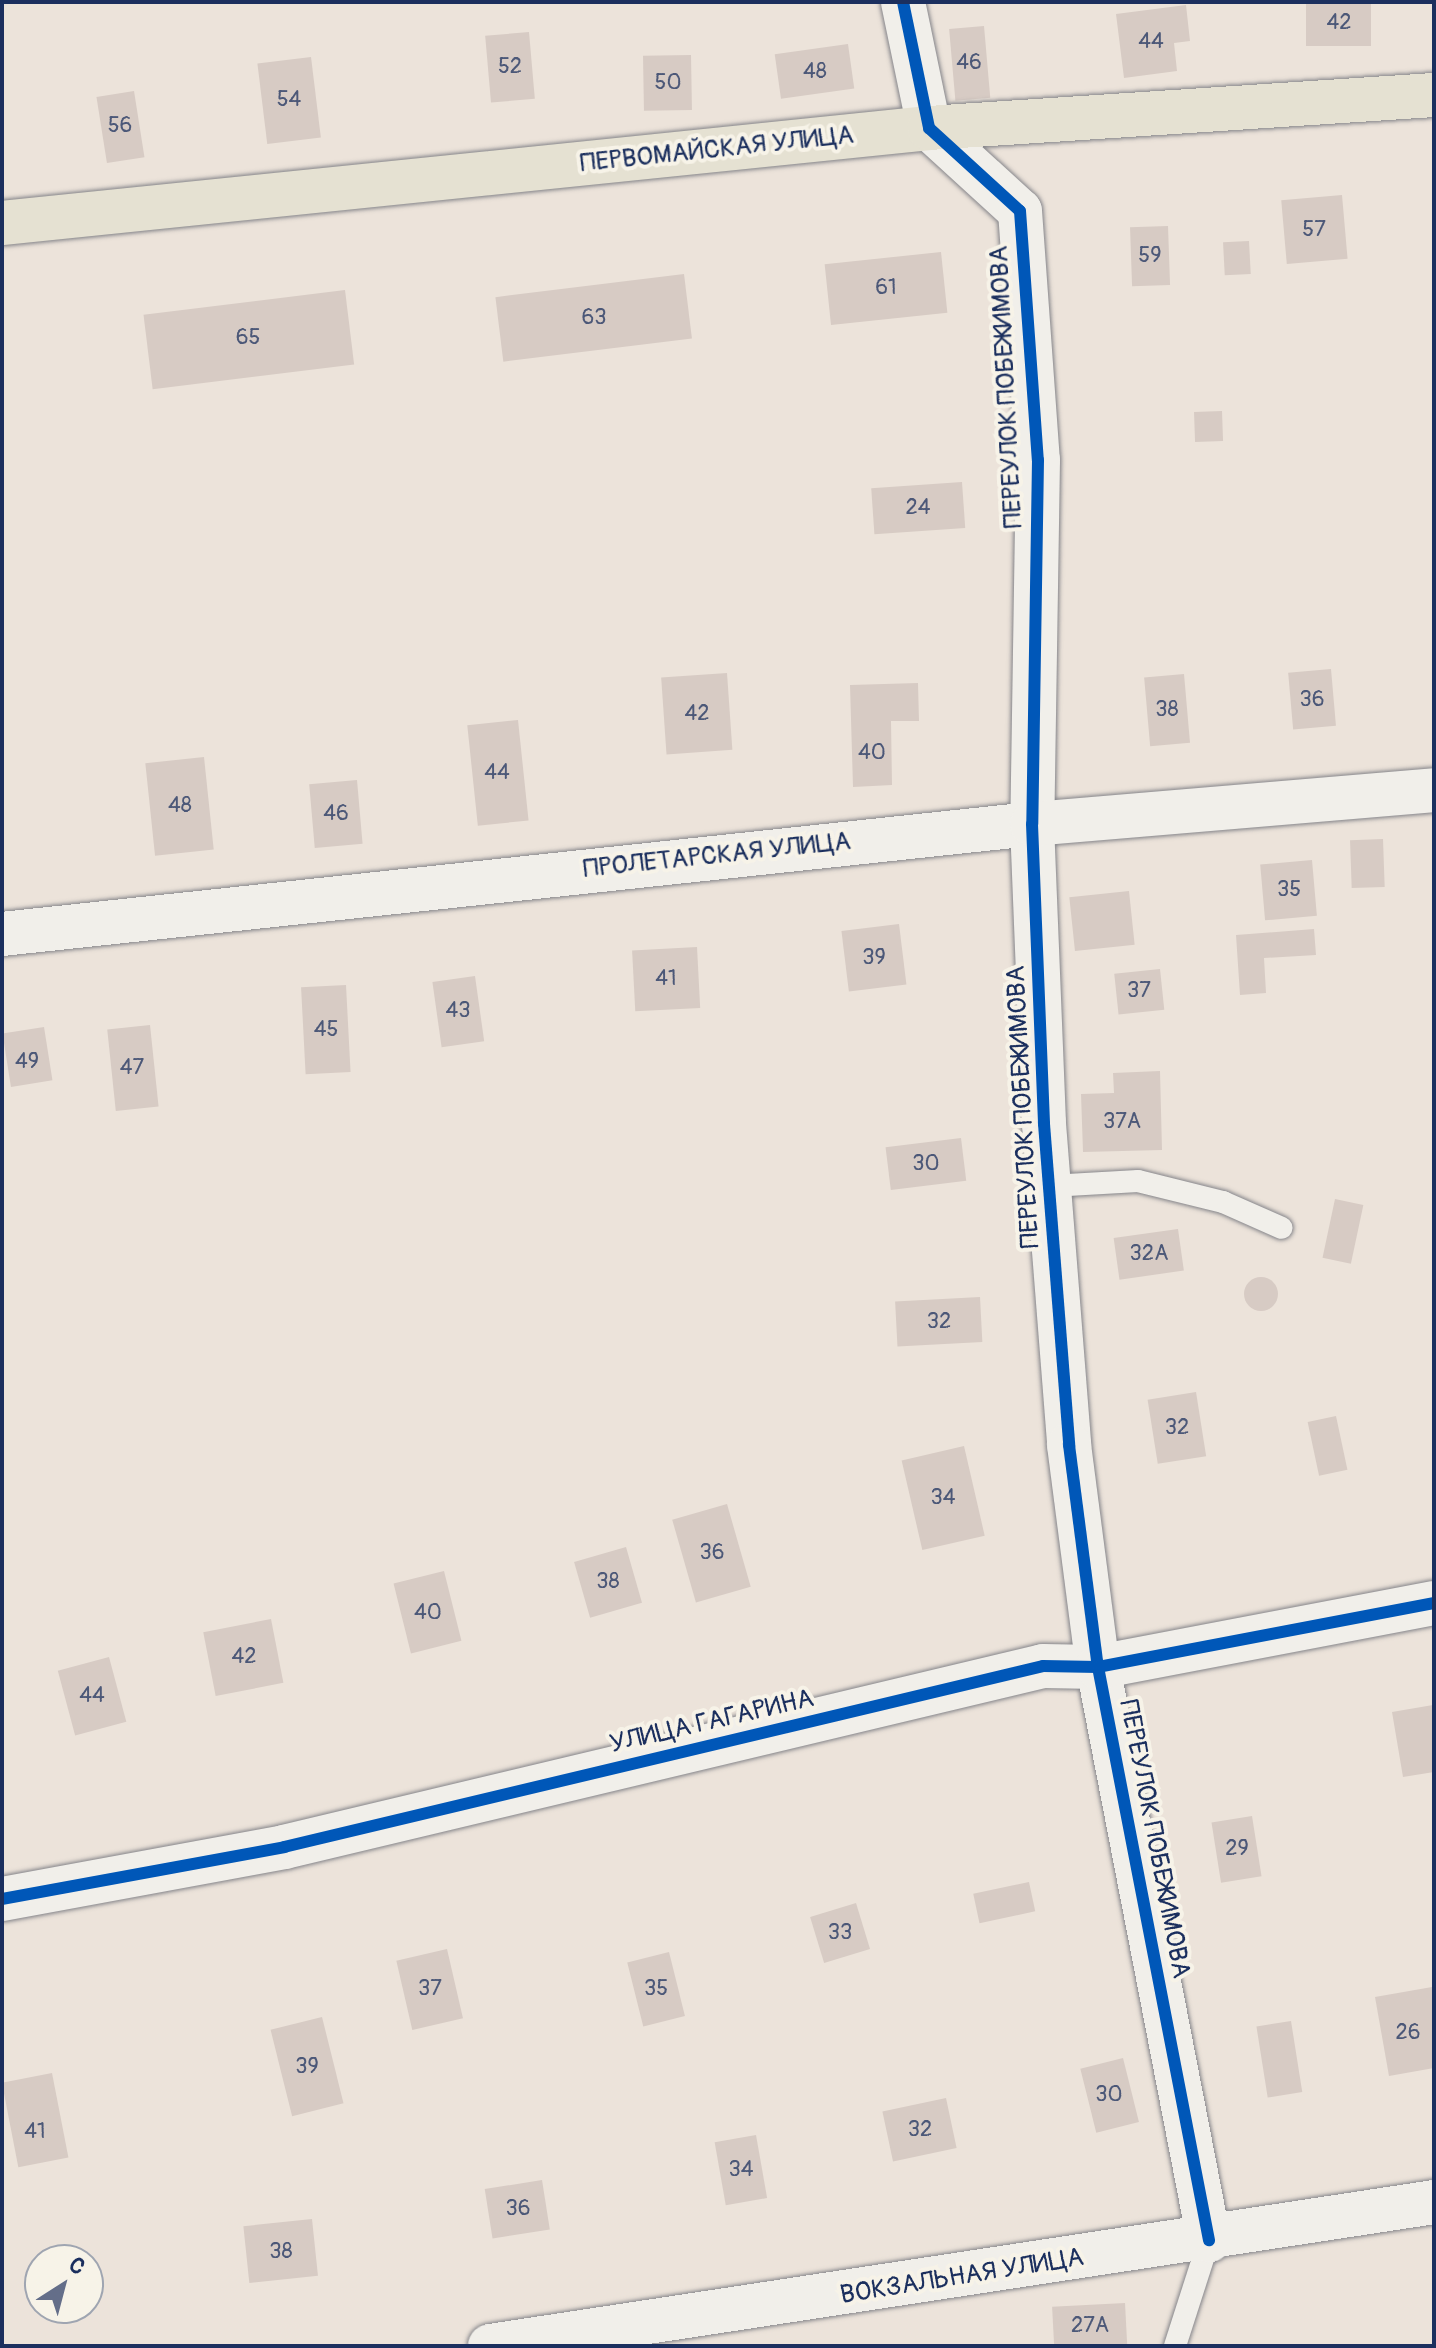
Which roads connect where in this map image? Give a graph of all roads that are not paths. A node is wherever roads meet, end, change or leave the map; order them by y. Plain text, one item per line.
1 (903, 2) edge
2 (1434, 95) edge
3 (929, 128) junction
4 (2, 223) edge
5 (1434, 790) edge
6 (1032, 824) junction
7 (2, 934) edge
8 (1050, 1186) junction
9 (1282, 1228) dead end
10 (1434, 1603) edge
11 (1098, 1667) junction
12 (2, 1899) edge
13 (1434, 2202) edge
14 (1209, 2240) junction
15 (490, 2346) edge
16 (1175, 2346) edge

1 - 3 street
2 - 3 main road, ПЕРВОМАЙСКАЯ УЛИЦА
3 - 4 main road, ПЕРВОМАЙСКАЯ УЛИЦА
3 - 6 street, ПЕРЕУЛОК ПОБЕЖИМОВА
5 - 6 street, ПРОЛЕТАРСКАЯ УЛИЦА
6 - 7 street, ПРОЛЕТАРСКАЯ УЛИЦА
6 - 8 street, ПЕРЕУЛОК ПОБЕЖИМОВА
8 - 9 lane
8 - 11 street, ПЕРЕУЛОК ПОБЕЖИМОВА
10 - 11 street, УЛИЦА ГАГАРИНА
11 - 12 street, УЛИЦА ГАГАРИНА
11 - 14 street, ПЕРЕУЛОК ПОБЕЖИМОВА
13 - 14 street, ВОКЗАЛЬНАЯ УЛИЦА
14 - 15 street, ВОКЗАЛЬНАЯ УЛИЦА
14 - 16 lane

